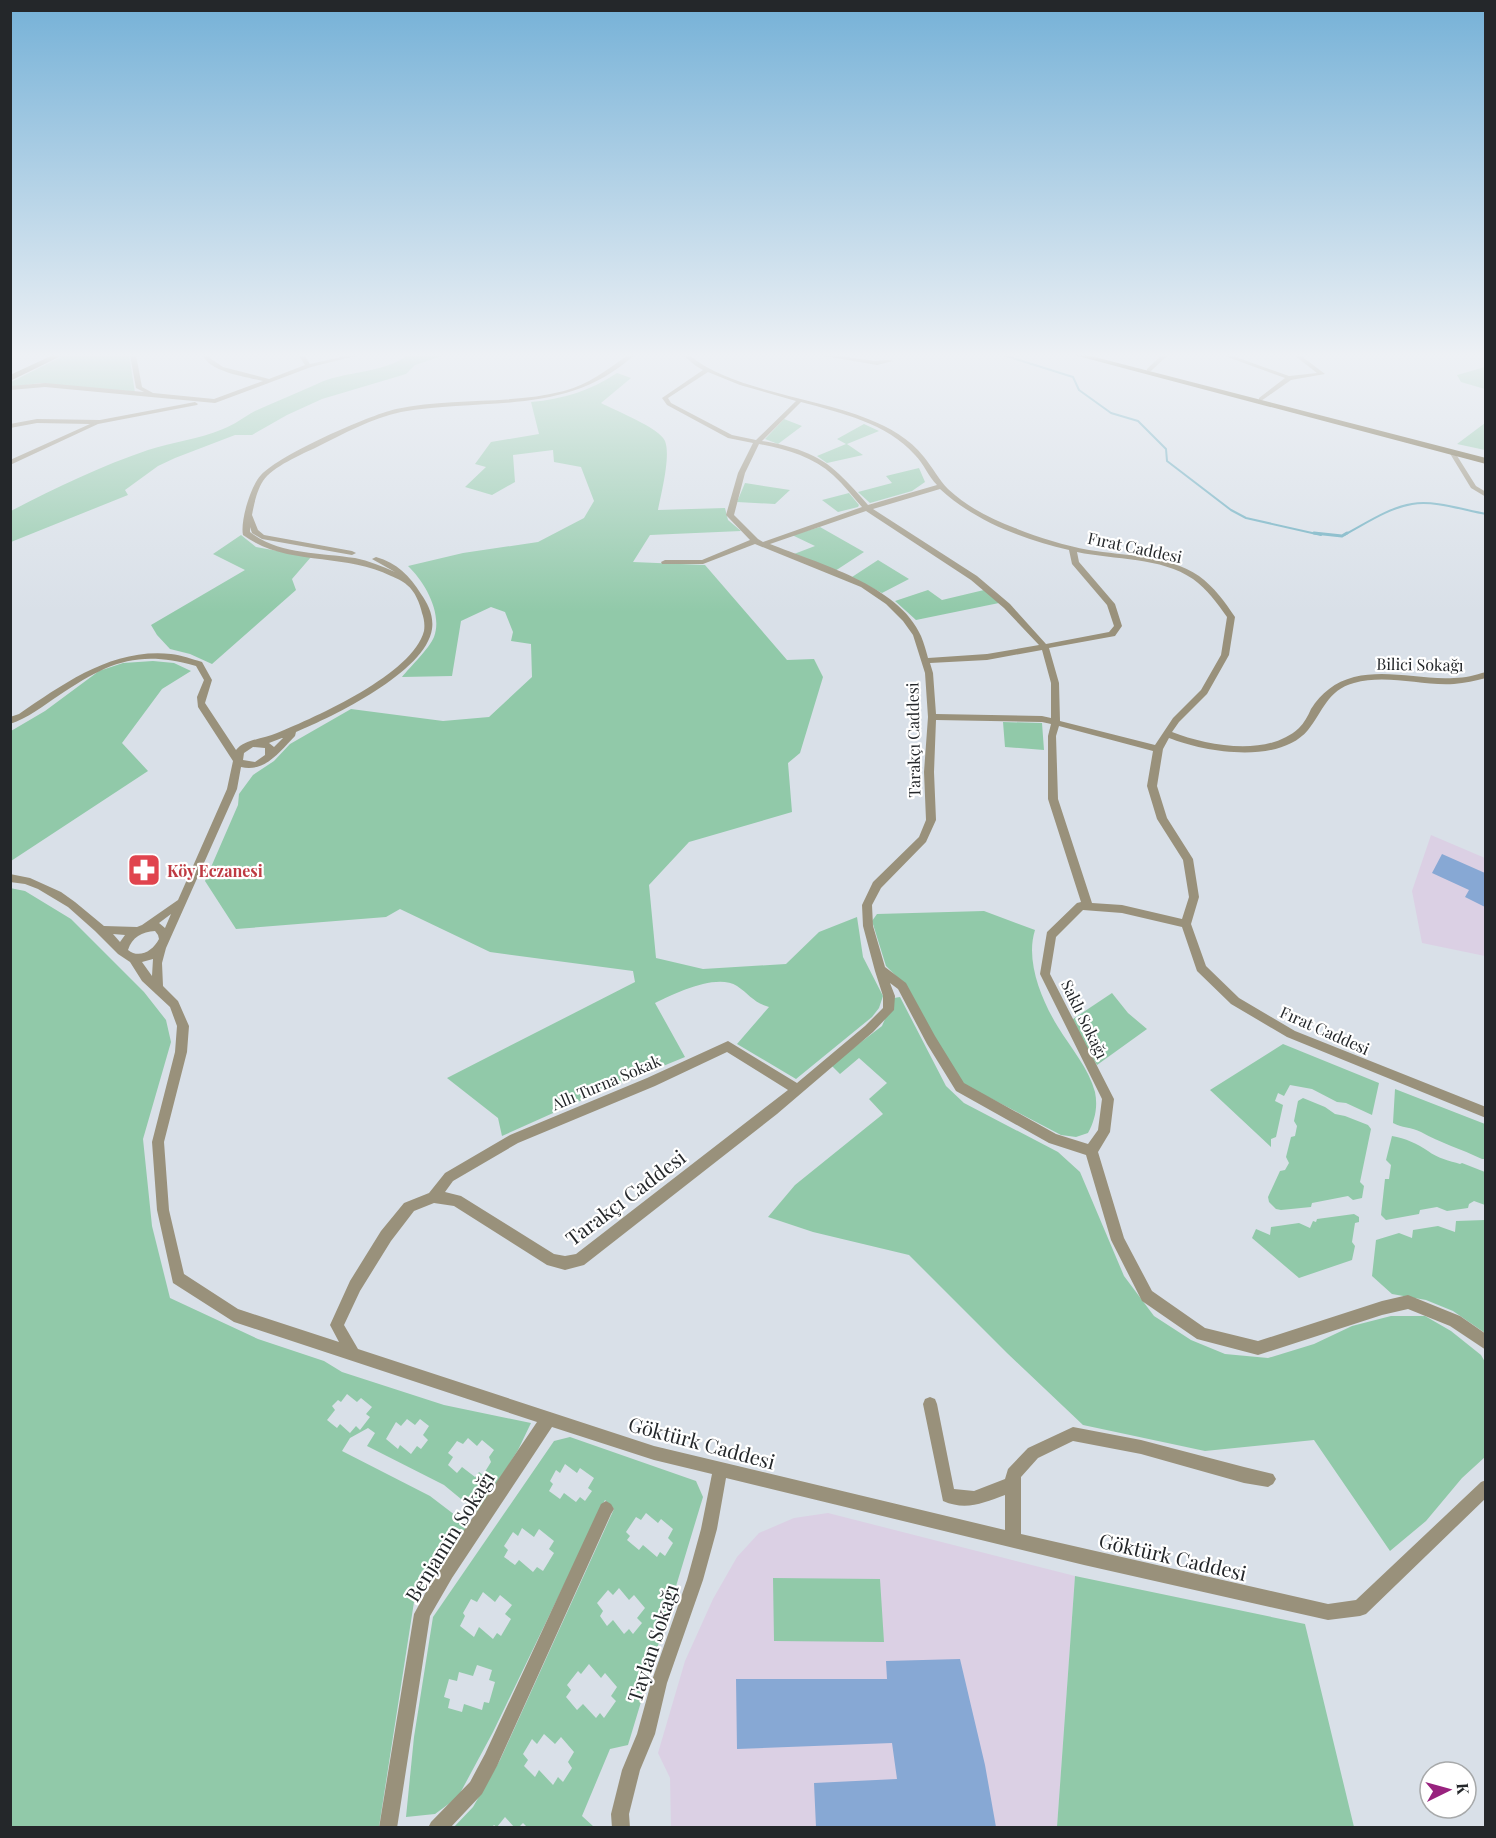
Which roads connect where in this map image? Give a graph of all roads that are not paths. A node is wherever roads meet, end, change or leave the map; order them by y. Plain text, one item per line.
1 (59, 441) edge
2 (327, 441) edge
3 (751, 441) edge
4 (903, 441) edge
5 (1409, 441) edge
6 (1417, 441) edge
7 (758, 442) junction
8 (1452, 452) junction
9 (1483, 460) edge
10 (10, 463) edge
11 (942, 486) junction
12 (1485, 495) edge
13 (867, 508) junction
14 (759, 543) junction
15 (1073, 549) junction
16 (665, 562) dead end
17 (1045, 646) junction
18 (925, 661) junction
19 (1485, 675) edge
20 (932, 717) junction
21 (10, 721) edge
22 (1056, 723) junction
23 (297, 730) junction
24 (1168, 734) junction
25 (224, 735) junction
26 (257, 743) junction
27 (1158, 749) junction
28 (270, 756) junction
29 (237, 760) junction
30 (257, 765) junction
31 (231, 789) junction
32 (10, 878) edge
33 (181, 902) junction
34 (1088, 907) junction
35 (1186, 924) junction
36 (140, 929) junction
37 (104, 930) junction
38 (164, 943) junction
39 (122, 951) junction
40 (134, 959) junction
41 (880, 970) junction
42 (157, 988) junction
43 (797, 1089) junction
44 (1485, 1113) edge
45 (1090, 1151) junction
46 (434, 1197) junction
47 (1485, 1343) edge
48 (353, 1354) junction
49 (930, 1404) dead end
50 (548, 1419) junction
51 (720, 1471) junction
52 (1268, 1479) dead end
53 (1013, 1484) junction
54 (1485, 1486) edge
55 (606, 1509) dead end
56 (1013, 1540) junction
57 (388, 1827) edge
58 (437, 1827) edge
59 (621, 1827) edge

1 - 10 street
2 - 23 street
3 - 7 street
4 - 11 street, Fırat Caddesi
5 - 8 main road
6 - 9 main road
7 - 13 street
7 - 14 street, Tarakçı Caddesi
8 - 9 main road
8 - 12 street
11 - 13 street
11 - 15 street, Fırat Caddesi
13 - 14 street
13 - 17 street
14 - 16 street
14 - 18 street, Tarakçı Caddesi
15 - 17 street
15 - 24 street, Fırat Caddesi
17 - 18 street
17 - 22 street
18 - 20 street, Tarakçı Caddesi
19 - 24 street, Bilici Sokağı
20 - 22 street
20 - 41 street, Tarakçı Caddesi
21 - 25 street
22 - 27 street
22 - 34 street
23 - 26 street
23 - 28 street
24 - 27 street, Fırat Caddesi
25 - 26 street
25 - 29 street
26 - 28 street
26 - 29 street
27 - 35 street, Fırat Caddesi
28 - 30 street
29 - 30 street
29 - 31 street
30 - 31 street
31 - 33 street
32 - 37 street
33 - 36 street
33 - 38 street
34 - 35 street
34 - 45 street, Saklı Sokağı
35 - 44 street, Fırat Caddesi
36 - 37 street
36 - 38 street
36 - 39 street
37 - 39 street
38 - 40 street
38 - 42 street
39 - 40 street
40 - 42 street, Göktürk Caddesi
41 - 43 street, Tarakçı Caddesi
41 - 45 street
42 - 48 street, Göktürk Caddesi
43 - 46 street, Allı Turna Sokak
43 - 46 street, Tarakçı Caddesi
45 - 47 street
46 - 48 street
48 - 50 street, Göktürk Caddesi
49 - 53 street
50 - 51 street, Göktürk Caddesi
50 - 57 street, Benjamin Sokağı
51 - 56 street, Göktürk Caddesi
51 - 59 street, Taylan Sokağı
52 - 53 street
53 - 56 street
54 - 56 street, Göktürk Caddesi
55 - 58 street

